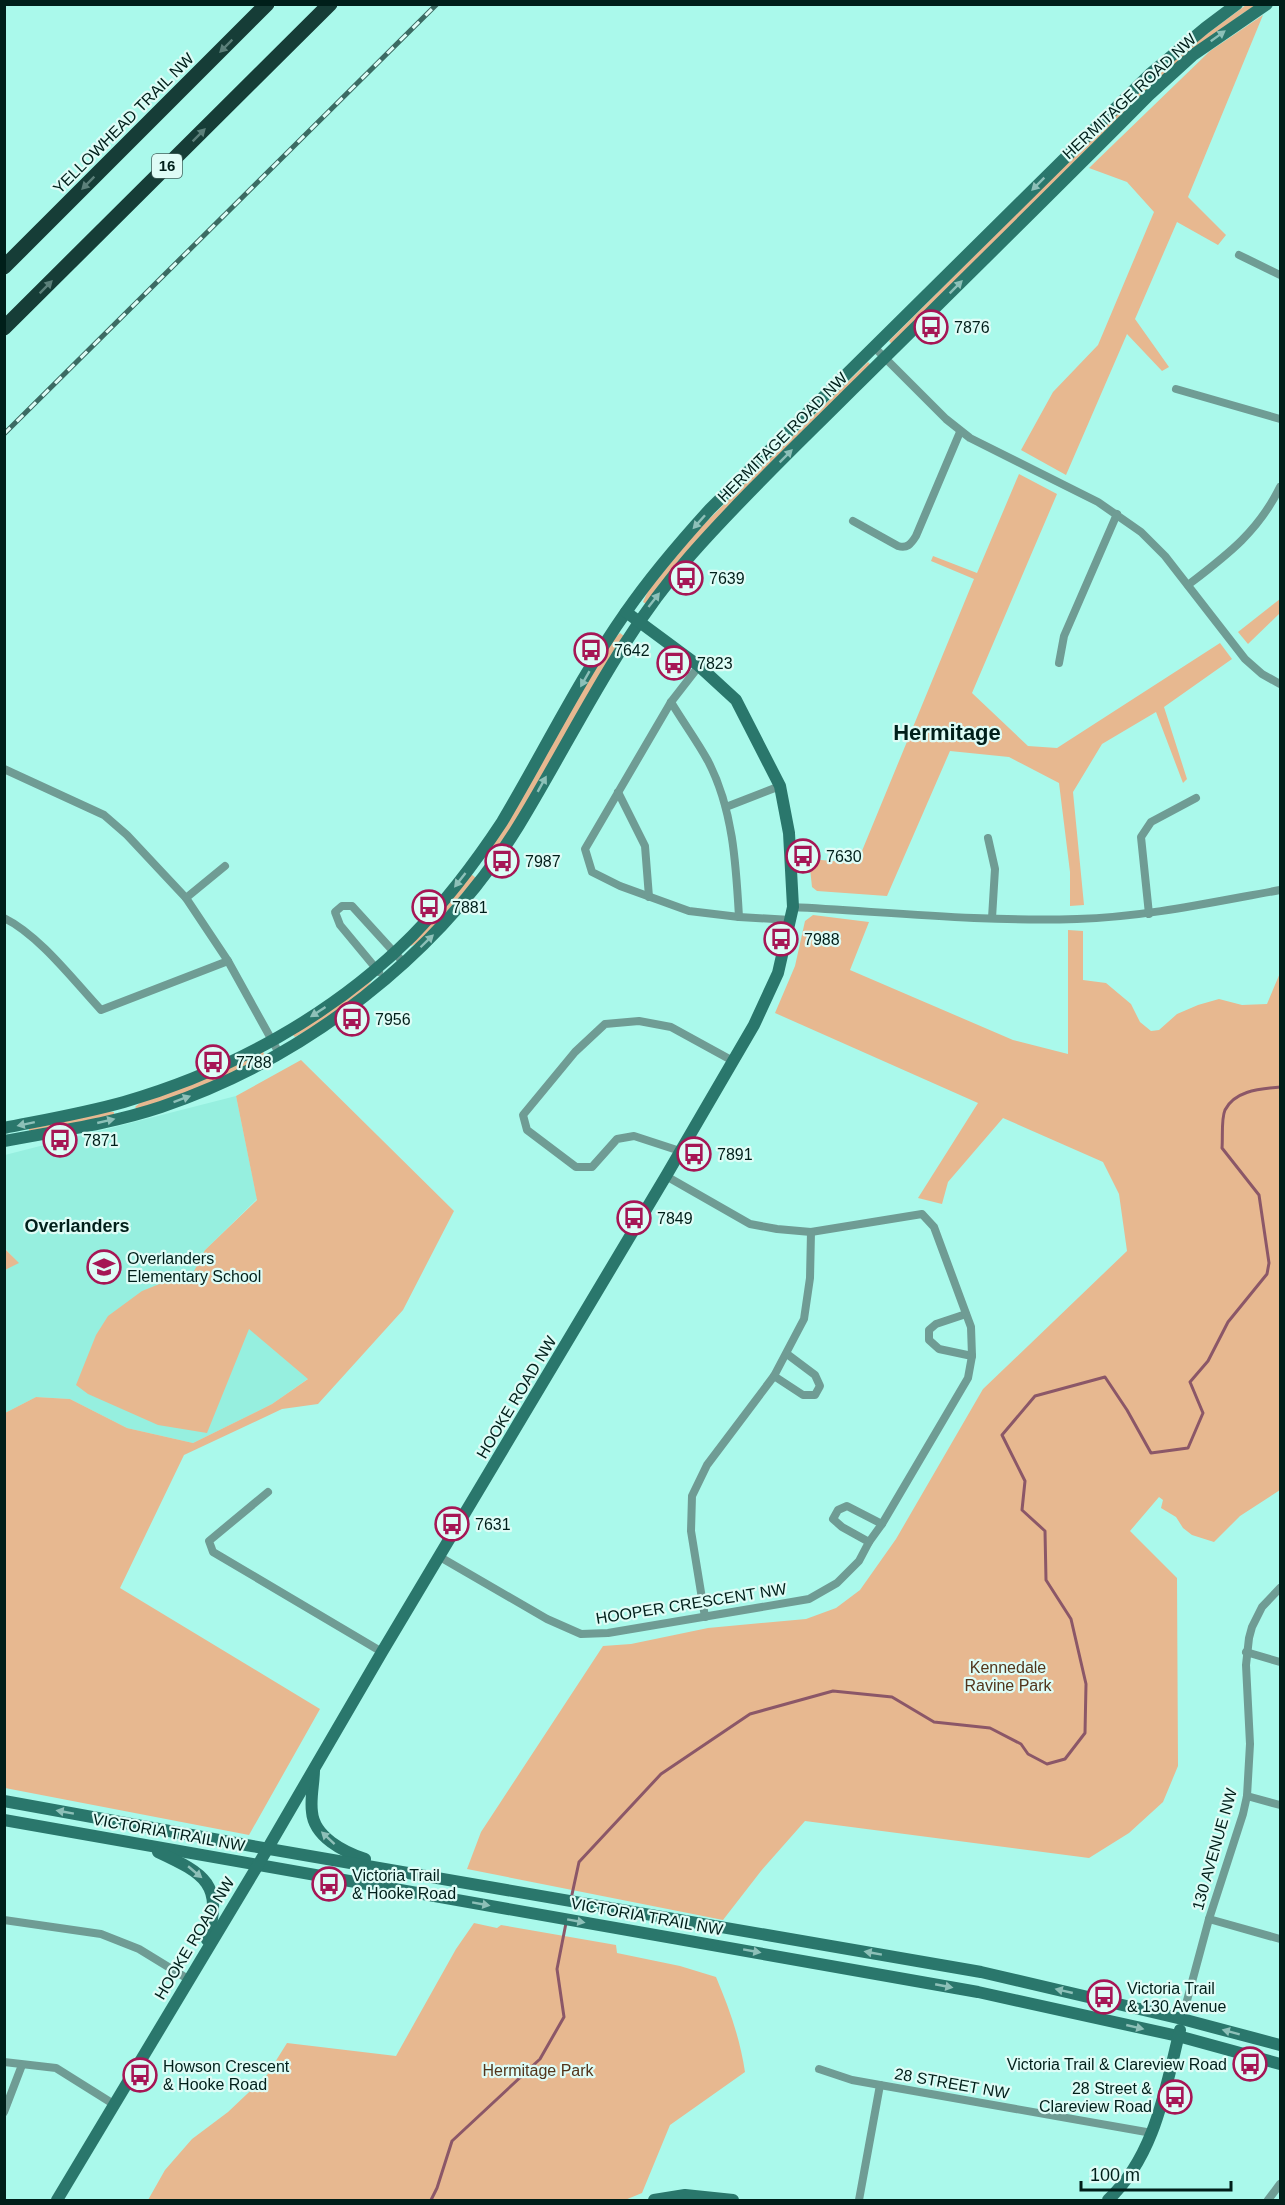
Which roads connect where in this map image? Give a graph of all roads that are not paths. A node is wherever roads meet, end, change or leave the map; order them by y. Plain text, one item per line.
1 (267, 4) edge
2 (330, 4) edge
3 (1237, 4) edge
4 (1267, 4) edge
5 (1239, 255) dead end
6 (4, 267) edge
7 (1281, 275) edge
8 (4, 328) edge
9 (874, 347) junction
10 (885, 358) junction
11 (1176, 389) dead end
12 (1281, 419) edge
13 (960, 432) junction
14 (1281, 487) edge
15 (1117, 514) junction
16 (853, 521) dead end
17 (1188, 585) junction
18 (626, 612) junction
19 (638, 622) junction
20 (1059, 663) dead end
21 (699, 666) junction
22 (1281, 684) edge
23 (671, 702) junction
24 (4, 769) edge
25 (780, 786) junction
26 (618, 792) junction
27 (1196, 798) dead end
28 (726, 807) junction
29 (988, 838) dead end
30 (225, 866) dead end
31 (1281, 890) edge
32 (649, 897) junction
33 (186, 898) junction
34 (792, 914) junction
35 (1149, 914) junction
36 (739, 917) junction
37 (4, 918) edge
38 (992, 918) junction
39 (394, 952) junction
40 (228, 962) junction
41 (403, 962) junction
42 (376, 968) junction
43 (384, 979) junction
44 (273, 1040) junction
45 (279, 1053) junction
46 (733, 1061) junction
47 (5, 1135) edge
48 (680, 1151) junction
49 (666, 1176) junction
50 (811, 1232) junction
51 (966, 1314) junction
52 (787, 1354) junction
53 (972, 1356) junction
54 (774, 1376) junction
55 (268, 1492) dead end
56 (882, 1524) junction
57 (869, 1542) junction
58 (440, 1557) junction
59 (1281, 1588) edge
60 (705, 1617) junction
61 (382, 1652) junction
62 (1246, 1652) junction
63 (1281, 1662) edge
64 (315, 1768) junction
65 (1247, 1796) junction
66 (4, 1801) edge
67 (1281, 1805) edge
68 (4, 1820) edge
69 (143, 1845) junction
70 (268, 1849) junction
71 (258, 1865) junction
72 (399, 1870) junction
73 (1209, 1919) junction
74 (4, 1920) edge
75 (1281, 1939) edge
76 (201, 1957) junction
77 (188, 1979) junction
78 (1182, 2019) junction
79 (1178, 2036) junction
80 (1281, 2045) edge
81 (4, 2062) edge
82 (1281, 2064) edge
83 (22, 2065) junction
84 (819, 2069) dead end
85 (880, 2085) junction
86 (115, 2105) junction
87 (4, 2112) edge
88 (1152, 2133) junction
89 (1281, 2184) edge
90 (57, 2200) edge
91 (654, 2200) edge
92 (733, 2200) edge
93 (859, 2200) edge
94 (1108, 2200) edge
95 (1268, 2200) edge

1 -> 6 highway, YELLOWHEAD TRAIL NW / 16
8 -> 2 highway, 16
3 -> 9 street, HERMITAGE ROAD NW
10 -> 4 street, HERMITAGE ROAD NW
5 - 7 street
9 - 10 street
9 -> 18 street, HERMITAGE ROAD NW
10 - 13 street
19 -> 10 street, HERMITAGE ROAD NW
11 - 12 street
13 - 15 street
13 - 16 street
14 - 17 street
15 - 17 street
15 - 20 street
17 - 22 street
18 - 19 street, HOOKE ROAD NW
18 -> 39 street, HERMITAGE ROAD NW
19 - 21 street, HOOKE ROAD NW
41 -> 19 street, HERMITAGE ROAD NW
21 - 23 street
21 - 25 street, HOOKE ROAD NW
23 - 26 street
23 - 28 street
24 - 33 street
25 - 28 street
25 - 34 street, HOOKE ROAD NW
26 - 32 street
26 - 32 street
27 - 35 street
28 - 36 street
29 - 38 street
30 - 33 street
31 - 35 street
32 - 36 street
33 - 40 street
34 - 36 street
34 - 38 street
34 - 46 street, HOOKE ROAD NW
35 - 38 street
37 - 40 street
39 - 41 street
39 - 42 street, HERMITAGE ROAD NW
39 - 42 street
40 - 44 street
41 - 43 street, HERMITAGE ROAD NW
42 - 43 street
42 -> 44 street, HERMITAGE ROAD NW
43 - 45 street, HERMITAGE ROAD NW
44 - 45 street
44 -> 47 street, HERMITAGE ROAD NW
47 -> 45 street, HERMITAGE ROAD NW
46 - 48 street, HOOKE ROAD NW
46 - 48 street
48 - 49 street, HOOKE ROAD NW
49 - 50 street, HOOPER CRESCENT NW
49 - 58 street, HOOKE ROAD NW
50 - 51 street, HOOPER CRESCENT NW
50 - 52 street
51 - 53 street, HOOPER CRESCENT NW
51 - 53 street
52 - 54 street
52 - 54 street
53 - 56 street, HOOPER CRESCENT NW
54 - 60 street
55 - 61 street
56 - 57 street, HOOPER CRESCENT NW
56 - 57 street
57 - 60 street, HOOPER CRESCENT NW
58 - 60 street, HOOPER CRESCENT NW
58 - 61 street, HOOKE ROAD NW
59 - 62 street, 130 AVENUE NW
61 - 64 street, HOOKE ROAD NW
62 - 63 street
62 - 65 street, 130 AVENUE NW
64 - 70 street, HOOKE ROAD NW
72 -> 64 street
65 - 67 street
65 - 73 street, 130 AVENUE NW
70 -> 66 street, VICTORIA TRAIL NW
68 - 69 street, VICTORIA TRAIL NW
69 - 71 street, VICTORIA TRAIL NW
69 -> 76 street
70 - 71 street, HOOKE ROAD NW
70 - 72 street, VICTORIA TRAIL NW
71 - 76 street, HOOKE ROAD NW
71 -> 79 street, VICTORIA TRAIL NW
78 -> 72 street, VICTORIA TRAIL NW
73 - 75 street
73 - 78 street, 130 AVENUE NW
74 - 77 street
76 - 77 street, HOOKE ROAD NW
77 - 86 street, HOOKE ROAD NW
78 - 79 street
80 -> 78 street, VICTORIA TRAIL NW
79 - 82 street, VICTORIA TRAIL NW
79 - 88 street
81 - 83 street
83 - 86 street
83 - 87 street
84 - 85 street, 28 STREET NW
85 - 88 street, 28 STREET NW
85 - 93 street
86 - 90 street, HOOKE ROAD NW
88 - 94 street
89 - 95 street
91 - 92 street

